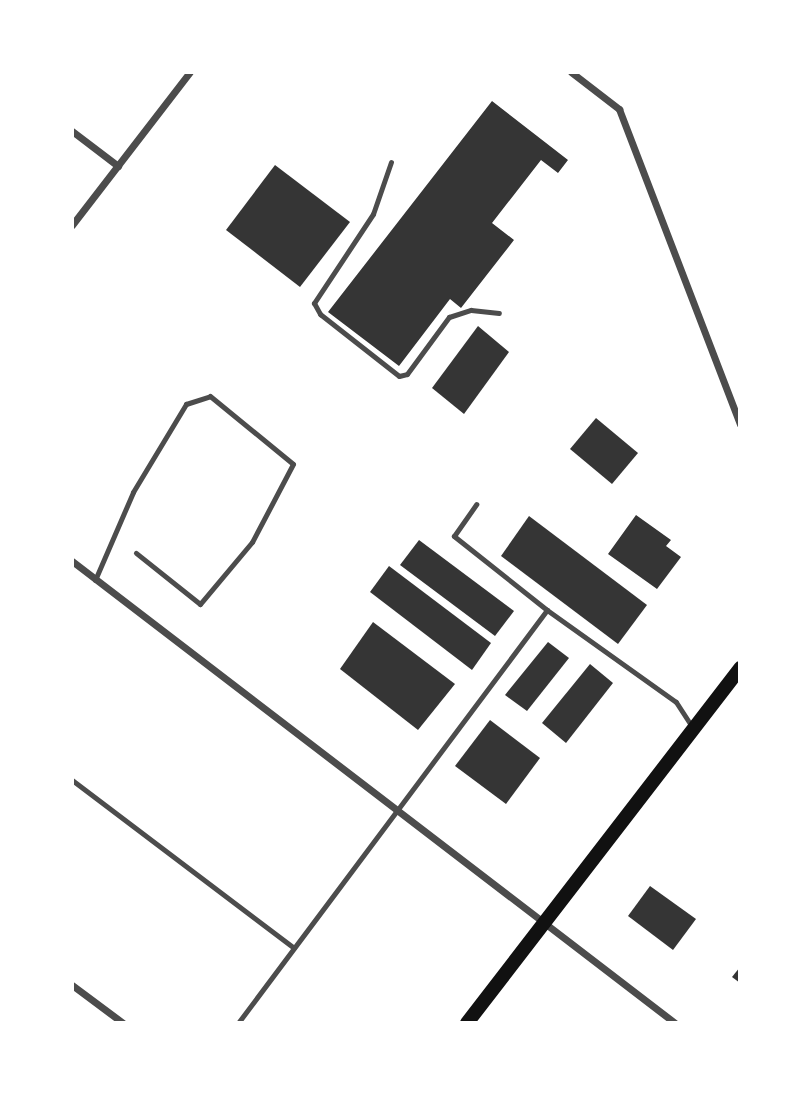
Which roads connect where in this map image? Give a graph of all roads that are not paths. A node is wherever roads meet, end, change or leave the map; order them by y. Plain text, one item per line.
1 (190, 72) edge
2 (571, 72) edge
3 (72, 131) edge
4 (391, 162) dead end
5 (118, 166) junction
6 (72, 225) edge
7 (499, 313) dead end
8 (740, 425) edge
9 (476, 504) dead end
10 (136, 553) dead end
11 (72, 561) edge
12 (96, 580) junction
13 (547, 610) junction
14 (740, 668) edge
15 (693, 729) junction
16 (72, 780) edge
17 (397, 811) junction
18 (542, 922) junction
19 (293, 948) junction
20 (72, 985) edge
21 (123, 1023) edge
22 (237, 1023) edge
23 (467, 1023) edge
24 (675, 1023) edge

1 - 5 street
2 - 8 street
3 - 5 street
4 - 7 lane
5 - 6 street
9 - 13 lane
10 - 12 lane
11 - 12 street
12 - 17 street
13 - 15 lane
13 - 17 lane
14 - 15 main road
15 - 18 main road
16 - 19 lane
17 - 18 street
17 - 19 lane
18 - 23 main road
18 - 24 street
19 - 22 lane
20 - 21 street

